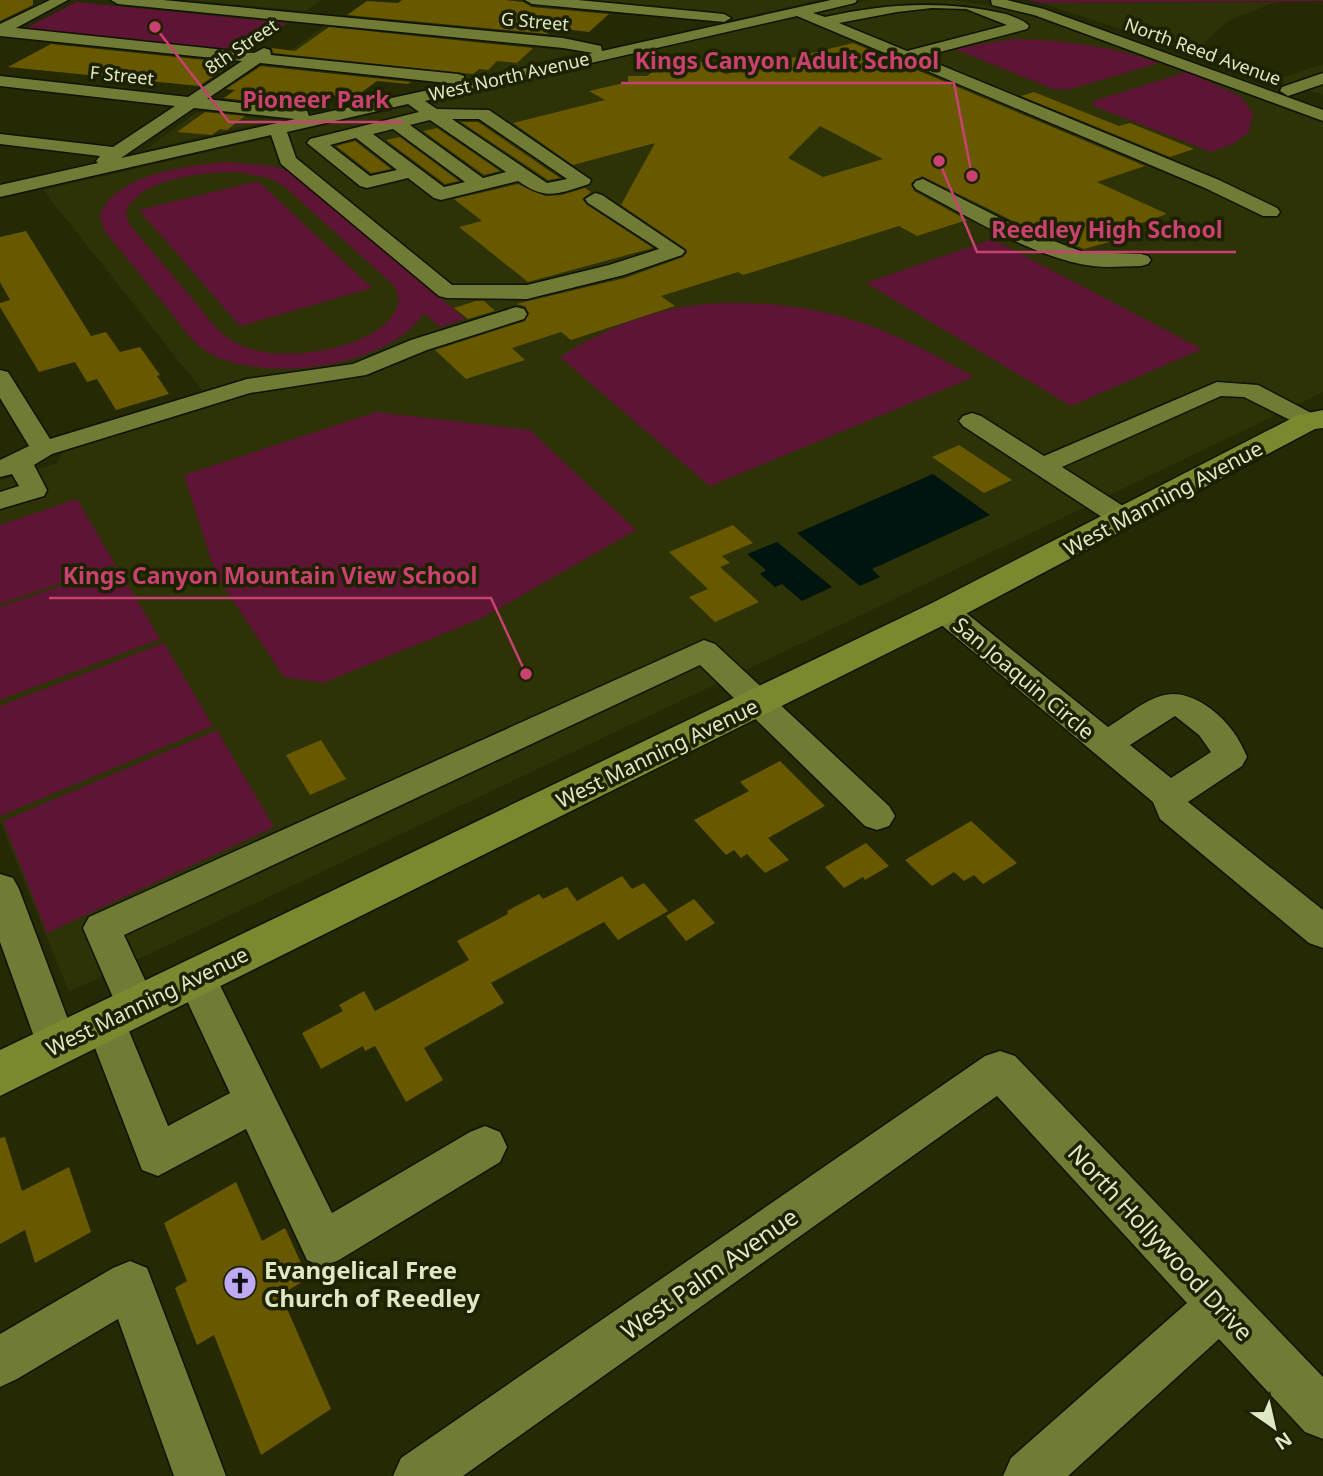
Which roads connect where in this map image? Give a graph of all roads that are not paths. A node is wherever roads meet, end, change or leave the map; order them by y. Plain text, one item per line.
1 (61, 0) edge
2 (118, 0) edge
3 (219, 0) edge
4 (532, 0) edge
5 (832, 0) edge
6 (850, 0) edge
7 (988, 0) edge
8 (1010, 0) edge
9 (922, 3) junction
10 (581, 5) junction
11 (333, 6) dead end
12 (894, 6) junction
13 (205, 8) junction
14 (872, 11) junction
15 (804, 15) junction
16 (569, 16) dead end
17 (849, 16) junction
18 (315, 19) junction
19 (0, 21) edge
20 (16, 22) junction
21 (825, 22) junction
22 (742, 23) junction
23 (1070, 23) junction
24 (906, 25) dead end
25 (0, 31) edge
26 (296, 32) dead end
27 (999, 32) junction
28 (698, 34) junction
29 (929, 35) junction
30 (485, 36) junction
31 (563, 43) junction
32 (654, 43) junction
33 (1167, 49) junction
34 (266, 52) junction
35 (612, 52) junction
36 (906, 56) junction
37 (573, 62) junction
38 (440, 77) junction
39 (1320, 80) edge
40 (0, 81) edge
41 (479, 83) junction
42 (1282, 95) junction
43 (410, 98) junction
44 (192, 102) junction
45 (1323, 103) edge
46 (432, 114) junction
47 (1323, 114) edge
48 (324, 118) junction
49 (304, 122) junction
50 (395, 122) junction
51 (277, 128) junction
52 (357, 131) junction
53 (325, 138) junction
54 (0, 139) edge
55 (117, 153) junction
56 (92, 170) junction
57 (411, 172) junction
58 (521, 174) junction
59 (481, 185) junction
60 (923, 185) dead end
61 (0, 191) edge
62 (595, 199) dead end
63 (1270, 212) dead end
64 (1141, 260) dead end
65 (516, 314) dead end
66 (0, 377) edge
67 (1318, 414) edge
68 (972, 421) dead end
69 (43, 449) junction
70 (10, 466) edge
71 (1051, 472) junction
72 (0, 501) edge
73 (1124, 519) junction
74 (943, 611) junction
75 (759, 703) junction
76 (1105, 745) junction
77 (1169, 796) junction
78 (877, 816) dead end
79 (0, 889) edge
80 (1323, 932) edge
81 (196, 977) junction
82 (121, 1014) junction
83 (57, 1045) junction
84 (1000, 1070) joint
85 (0, 1074) edge
86 (255, 1102) junction
87 (485, 1147) dead end
88 (1221, 1305) junction
89 (0, 1362) edge
90 (1323, 1414) edge
91 (200, 1476) edge
92 (419, 1476) edge
93 (1029, 1476) edge

1 - 20 street
2 - 13 street, G Street
3 - 13 street
4 - 10 street
5 - 15 street, West North Avenue
6 - 15 street, West North Avenue
7 - 23 street, North Reed Avenue
8 - 33 street, North Reed Avenue
9 - 12 street
9 - 27 street
9 - 27 street
10 - 16 street
10 - 22 street
11 - 18 street, 8th Street
12 - 14 street
12 - 29 street
13 - 18 street, G Street
14 - 17 street
14 - 24 street
15 - 21 street
15 - 22 street, West North Avenue
17 - 21 street
17 - 29 street
18 - 26 street, 8th Street
18 - 30 street, G Street
19 - 20 street
20 - 25 street
21 - 36 street
22 - 28 street, West North Avenue
23 - 33 street
23 - 42 street, North Reed Avenue
25 - 34 street
27 - 29 street
28 - 32 street, West North Avenue
28 - 41 street
29 - 36 street
30 - 31 street, G Street
30 - 38 street
31 - 32 street
31 - 35 street, G Street
31 - 37 street
32 - 35 street, West North Avenue
33 - 42 street, North Reed Avenue
34 - 38 street
34 - 44 street, 8th Street
35 - 37 street, West North Avenue
36 - 63 street
37 - 41 street, West North Avenue
38 - 41 street
39 - 42 lane
40 - 44 street, F Street
41 - 43 street, West North Avenue
42 - 45 street, North Reed Avenue
42 - 47 street
43 - 46 street
43 - 48 street, West North Avenue
44 - 48 street, F Street
44 - 55 street, 8th Street
46 - 50 street
46 - 58 street
46 - 58 street
48 - 49 street, West North Avenue
49 - 51 street, West North Avenue
49 - 53 street
50 - 52 street
50 - 59 street
51 - 56 street, West North Avenue
51 - 62 street
52 - 53 street
52 - 57 street
53 - 57 street
54 - 55 street
55 - 56 street, 8th Street
56 - 61 street, West North Avenue
57 - 59 street
58 - 59 street
60 - 64 street
65 - 69 street
66 - 69 street
67 - 71 street
67 - 73 main road, West Manning Avenue
68 - 71 street
69 - 70 street
70 - 72 street
71 - 73 street
73 - 74 main road, West Manning Avenue
74 - 75 main road, West Manning Avenue
74 - 76 street, San Joaquin Circle
75 - 78 street
75 - 81 main road, West Manning Avenue
75 - 82 street
76 - 77 street, San Joaquin Circle
76 - 77 street, San Joaquin Circle
77 - 80 street
79 - 83 street
81 - 82 main road, West Manning Avenue
81 - 86 street
82 - 83 main road, West Manning Avenue
82 - 86 street
83 - 85 main road, West Manning Avenue
84 - 88 street, North Hollywood Drive
84 - 92 street, West Palm Avenue
86 - 87 street
88 - 90 street, North Hollywood Drive
88 - 93 street
89 - 91 street

